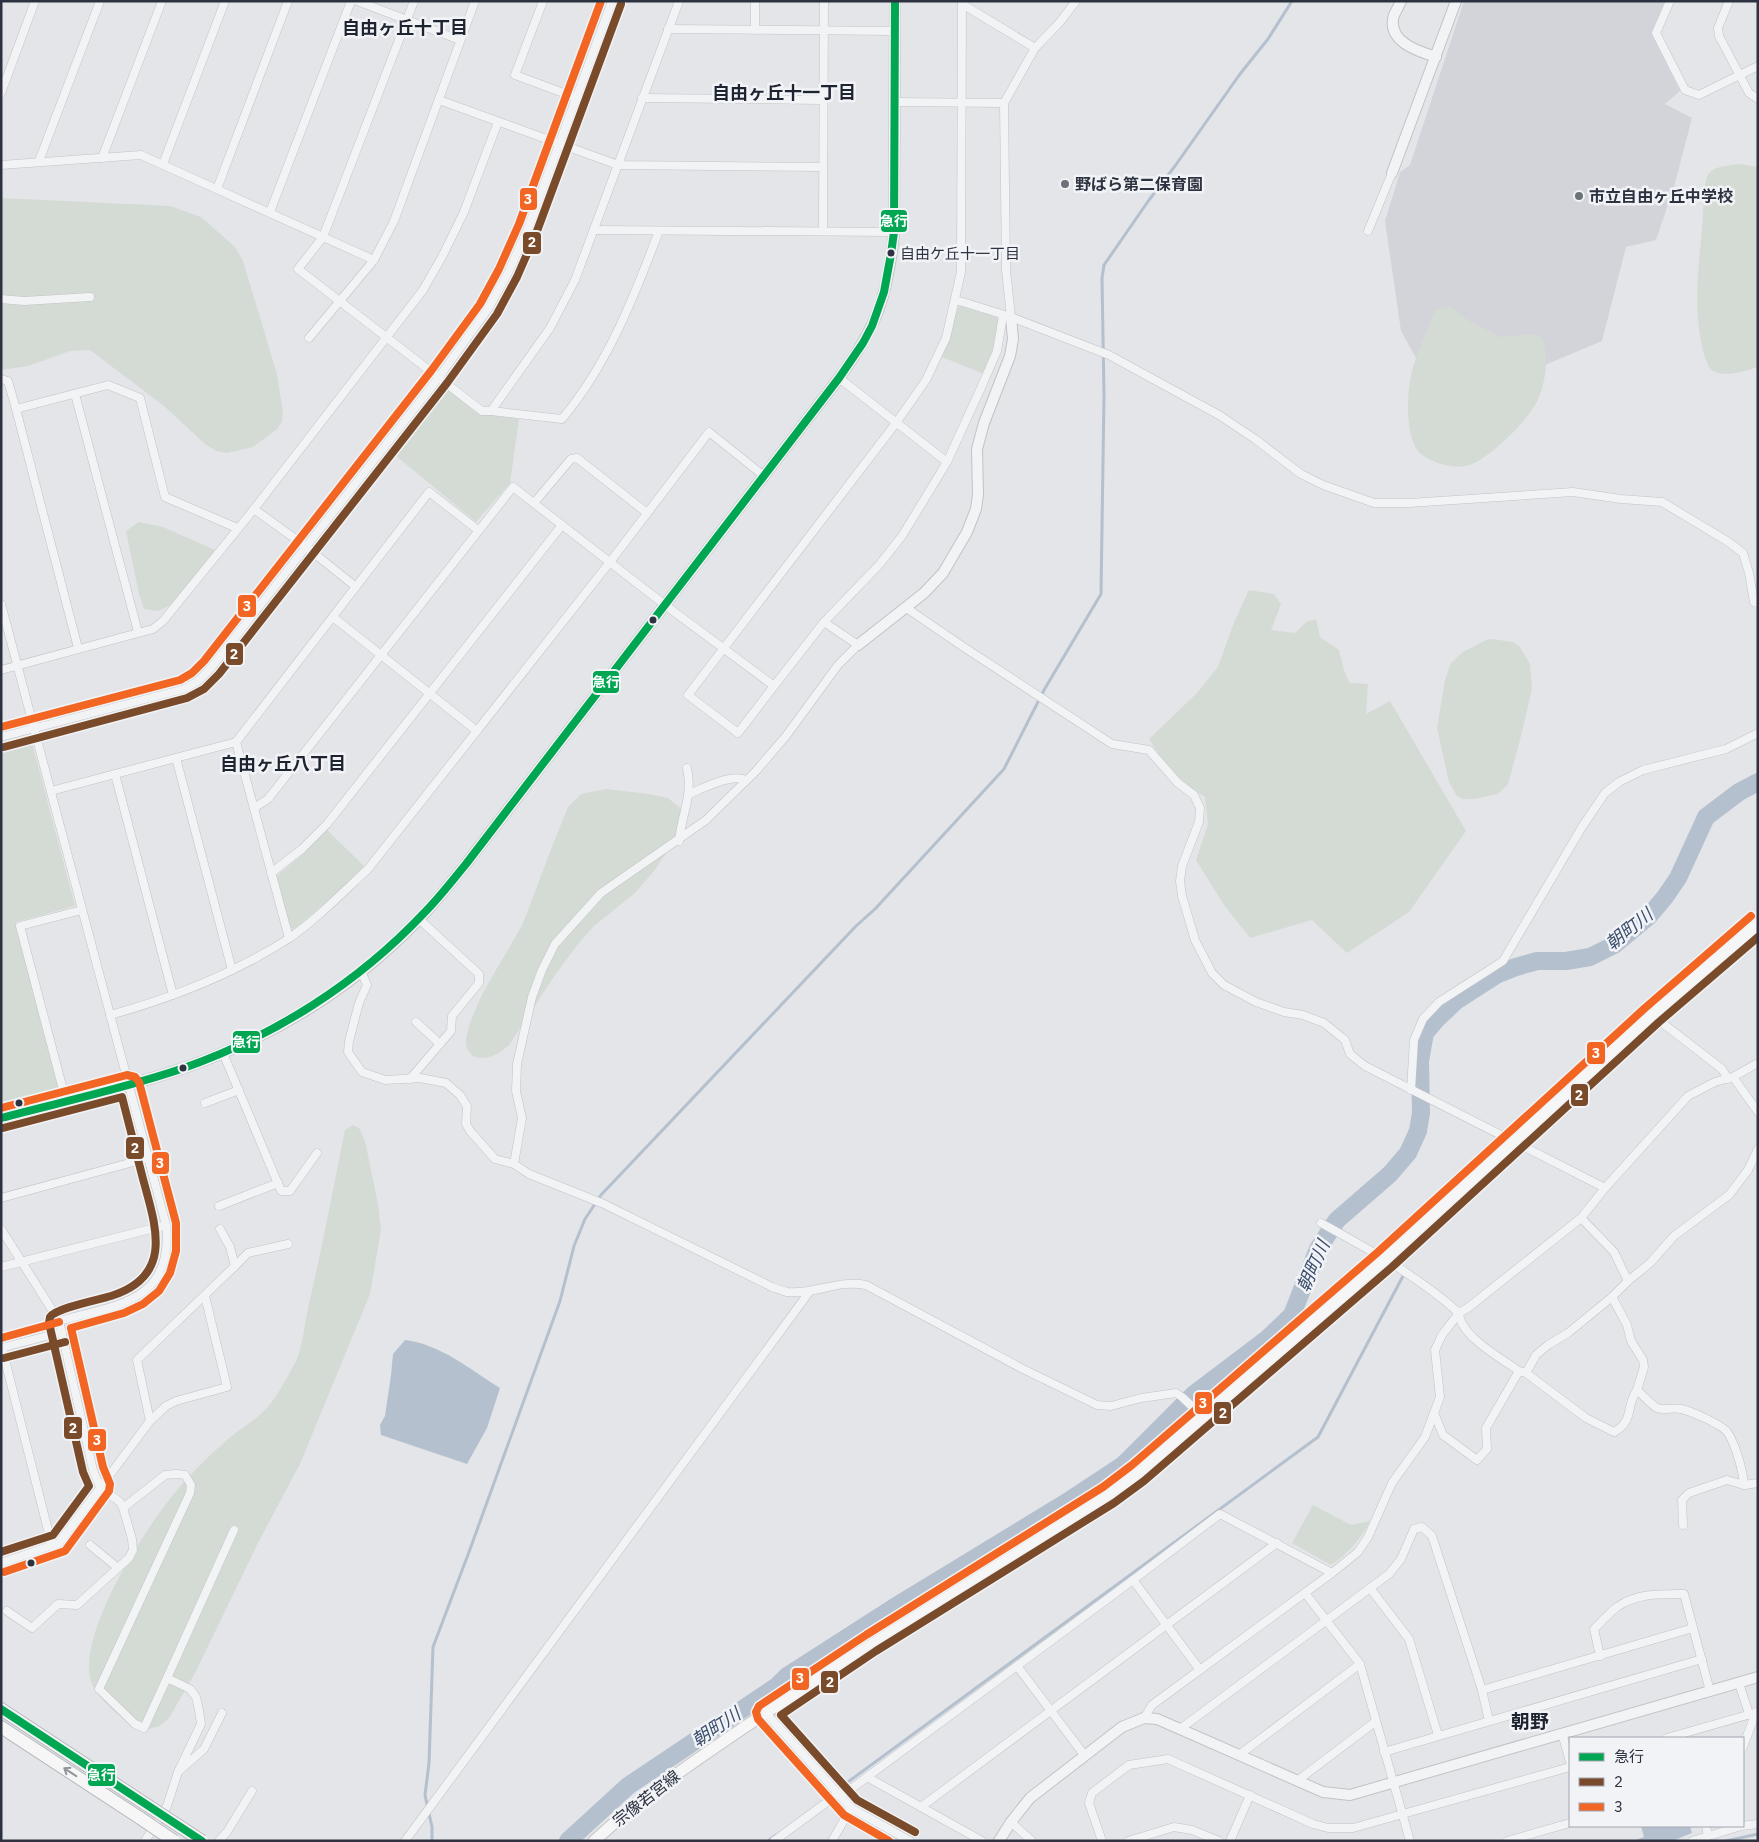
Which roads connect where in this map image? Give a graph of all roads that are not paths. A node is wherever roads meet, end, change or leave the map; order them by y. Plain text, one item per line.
1 (35, 1) edge
2 (100, 1) edge
3 (162, 1) edge
4 (225, 1) edge
5 (288, 1) edge
6 (352, 1) edge
7 (357, 1) edge
8 (414, 1) edge
9 (475, 1) edge
10 (542, 1) edge
11 (612, 1) edge
12 (679, 1) edge
13 (755, 1) edge
14 (824, 1) edge
15 (895, 1) edge
16 (1076, 1) edge
17 (1402, 1) edge
18 (1456, 1) edge
19 (1670, 1) edge
20 (1728, 1) edge
21 (962, 3) edge
22 (407, 20) junction
23 (668, 30) junction
24 (755, 30) junction
25 (824, 30) junction
26 (894, 32) junction
27 (460, 40) junction
28 (1035, 48) junction
29 (1436, 57) junction
30 (1758, 66) edge
31 (1740, 76) junction
32 (1, 93) edge
33 (577, 98) junction
34 (642, 98) junction
35 (1758, 99) edge
36 (439, 100) junction
37 (823, 100) junction
38 (894, 102) junction
39 (962, 102) junction
40 (1004, 103) junction
41 (498, 122) junction
42 (559, 144) junction
43 (102, 158) junction
44 (39, 161) junction
45 (163, 164) junction
46 (1, 165) edge
47 (618, 165) junction
48 (823, 167) junction
49 (1392, 173) joint
50 (217, 189) junction
51 (270, 212) junction
52 (594, 230) junction
53 (659, 231) junction
54 (823, 231) junction
55 (1368, 231) dead end
56 (894, 232) junction
57 (323, 237) junction
58 (374, 260) junction
59 (90, 297) dead end
60 (1, 299) edge
61 (956, 300) junction
62 (340, 301) junction
63 (1007, 316) junction
64 (387, 337) junction
65 (309, 338) dead end
66 (439, 377) junction
67 (839, 378) junction
68 (1, 379) edge
69 (75, 394) junction
70 (16, 409) junction
71 (491, 411) junction
72 (896, 423) junction
73 (947, 462) junction
74 (764, 476) junction
75 (534, 503) junction
76 (254, 509) junction
77 (647, 513) junction
78 (562, 525) junction
79 (237, 528) junction
80 (478, 530) junction
81 (306, 546) junction
82 (610, 562) junction
83 (356, 587) junction
84 (1758, 603) edge
85 (1, 604) edge
86 (665, 605) junction
87 (905, 607) junction
88 (333, 616) junction
89 (824, 622) junction
90 (138, 632) junction
91 (858, 645) junction
92 (78, 648) junction
93 (724, 649) junction
94 (381, 655) junction
95 (18, 666) junction
96 (1, 670) edge
97 (774, 686) junction
98 (429, 693) junction
99 (35, 729) junction
100 (478, 731) junction
101 (1758, 733) edge
102 (1, 737) edge
103 (236, 742) junction
104 (176, 758) junction
105 (687, 768) dead end
106 (115, 774) junction
107 (746, 780) junction
108 (51, 791) junction
109 (690, 794) junction
110 (254, 808) junction
111 (679, 841) junction
112 (271, 873) junction
113 (82, 910) junction
114 (419, 919) junction
115 (1758, 924) edge
116 (289, 938) junction
117 (232, 970) junction
118 (361, 971) junction
119 (173, 995) junction
120 (110, 1015) junction
121 (1652, 1015) junction
122 (416, 1022) dead end
123 (440, 1044) junction
124 (223, 1053) junction
125 (1758, 1063) edge
126 (410, 1078) junction
127 (1730, 1078) junction
128 (129, 1085) junction
129 (239, 1090) junction
130 (1412, 1090) junction
131 (66, 1101) junction
132 (205, 1102) dead end
133 (1758, 1112) edge
134 (1, 1118) edge
135 (1514, 1141) junction
136 (1758, 1149) edge
137 (316, 1153) dead end
138 (148, 1158) junction
139 (514, 1164) junction
140 (278, 1184) junction
141 (1605, 1188) junction
142 (1, 1198) edge
143 (219, 1206) dead end
144 (1581, 1218) junction
145 (1321, 1223) dead end
146 (166, 1225) junction
147 (1, 1229) edge
148 (220, 1229) dead end
149 (288, 1244) dead end
150 (1385, 1259) junction
151 (21, 1262) junction
152 (235, 1266) junction
153 (1, 1267) edge
154 (1628, 1281) junction
155 (810, 1291) junction
156 (205, 1296) junction
157 (1612, 1297) junction
158 (1459, 1313) junction
159 (59, 1321) junction
160 (62, 1332) junction
161 (1, 1348) edge
162 (1522, 1372) junction
163 (1637, 1390) junction
164 (1434, 1413) junction
165 (1203, 1417) junction
166 (150, 1420) junction
167 (1758, 1483) edge
168 (1744, 1485) junction
169 (100, 1487) junction
170 (123, 1508) junction
171 (1683, 1525) dead end
172 (234, 1530) dead end
173 (1277, 1543) junction
174 (90, 1545) dead end
175 (52, 1546) junction
176 (1, 1563) edge
177 (118, 1568) junction
178 (1332, 1573) junction
179 (1134, 1580) junction
180 (1370, 1588) junction
181 (1305, 1593) junction
182 (7, 1611) dead end
183 (1326, 1620) junction
184 (1166, 1625) junction
185 (1693, 1628) junction
186 (1600, 1656) junction
187 (1702, 1659) junction
188 (1360, 1664) junction
189 (1017, 1666) junction
190 (1200, 1670) junction
191 (1758, 1677) edge
192 (167, 1678) junction
193 (1739, 1682) junction
194 (1482, 1690) junction
195 (1710, 1691) junction
196 (1, 1710) edge
197 (1051, 1710) junction
198 (222, 1713) dead end
199 (766, 1713) junction
200 (1754, 1713) edge
201 (1144, 1718) junction
202 (1489, 1721) junction
203 (1375, 1722) junction
204 (1, 1727) edge
205 (1180, 1729) junction
206 (1562, 1733) junction
207 (1438, 1735) junction
208 (1670, 1737) edge
209 (1744, 1744) edge
210 (1384, 1752) junction
211 (1239, 1755) junction
212 (1085, 1756) junction
213 (1569, 1758) edge
214 (1569, 1767) edge
215 (178, 1772) junction
216 (866, 1777) junction
217 (1298, 1781) junction
218 (1393, 1783) junction
219 (252, 1791) dead end
220 (838, 1794) junction
221 (1250, 1795) junction
222 (921, 1806) junction
223 (851, 1808) junction
224 (1402, 1815) junction
225 (1010, 1822) junction
226 (1569, 1822) edge
227 (1758, 1824) edge
228 (1744, 1826) edge
229 (1706, 1827) edge
230 (1738, 1827) edge
231 (1708, 1836) junction
232 (222, 1840) edge
233 (145, 1841) edge
234 (174, 1841) edge
235 (202, 1841) edge
236 (405, 1841) edge
237 (594, 1841) edge
238 (774, 1841) edge
239 (832, 1841) edge
240 (910, 1841) edge
241 (982, 1841) edge
242 (999, 1841) edge
243 (1032, 1841) edge
244 (1102, 1841) edge
245 (1128, 1841) edge
246 (1218, 1841) edge
247 (1230, 1841) edge
248 (1410, 1841) edge
249 (1507, 1841) edge
250 (1692, 1841) edge

1 - 32 street
2 - 44 street
3 - 43 street
4 - 45 street
5 - 50 street
6 - 51 street
7 - 22 street
8 - 22 street
9 - 27 street
10 - 33 street
11 - 33 street
12 - 23 street
13 - 24 street
14 - 25 street
15 - 26 street
16 - 28 street
17 - 29 street
18 - 29 street
19 - 31 street
20 - 31 street
21 - 28 street
21 - 39 street
22 - 27 street
22 - 57 street
23 - 24 street
23 - 34 street
24 - 25 street
25 - 26 street
25 - 37 street
26 - 38 street
27 - 36 street
28 - 40 street
29 - 49 street
30 - 31 street
31 - 35 street
33 - 42 street
34 - 37 street
34 - 47 street
36 - 41 street
36 - 58 street
37 - 48 street
38 - 39 street
38 - 56 street
39 - 40 street
39 - 61 street
40 - 63 street
41 - 42 street
41 - 64 street
42 - 47 street
42 - 66 street
43 - 44 street
43 - 45 street
44 - 46 street
45 - 50 street
47 - 48 street
47 - 52 street
48 - 54 street
49 - 55 street
50 - 51 street
51 - 57 street
52 - 53 street
52 - 71 street
53 - 54 street
53 - 71 street
54 - 56 street
56 - 67 street
57 - 58 street
57 - 62 street
58 - 62 street
59 - 60 street
61 - 63 street
61 - 72 street
62 - 64 street
62 - 65 street
63 - 73 street
63 - 84 street
63 - 87 street
64 - 66 street
64 - 76 street
66 - 71 street
66 - 81 street
67 - 72 street
67 - 74 street
68 - 70 street
69 - 70 street
69 - 79 street
69 - 90 street
70 - 92 street
72 - 73 street
72 - 93 street
73 - 89 street
74 - 77 street
74 - 86 street
75 - 77 street
75 - 78 street
75 - 80 street
76 - 79 street
76 - 81 street
77 - 82 street
78 - 82 street
78 - 98 street
79 - 90 street
80 - 83 street
80 - 94 street
81 - 83 street
81 - 99 street
82 - 86 street
82 - 100 street
83 - 88 street
85 - 95 street
86 - 93 street
86 - 114 street
87 - 91 street
87 - 130 street
88 - 94 street
88 - 103 street
89 - 91 street
89 - 97 street
90 - 92 street
91 - 107 street
92 - 95 street
93 - 97 street
93 - 97 street
94 - 98 street
94 - 110 street
95 - 96 street
95 - 99 street
98 - 100 street
98 - 112 street
99 - 102 street
99 - 108 street
100 - 116 street
101 - 130 street
103 - 104 street
103 - 110 street
104 - 106 street
104 - 117 street
105 - 109 street
106 - 108 street
106 - 119 street
107 - 109 street
107 - 111 street
108 - 113 street
109 - 111 street
110 - 112 street
111 - 139 street
112 - 116 street
113 - 120 street
113 - 131 street
114 - 118 street
114 - 123 street
115 - 121 main road, 宗像若宮線
116 - 117 street
117 - 119 street
118 - 124 street
118 - 126 street
119 - 120 street
120 - 128 street
121 - 127 street
121 - 135 main road, 宗像若宮線
122 - 123 street
123 - 126 street
124 - 128 street
124 - 129 street
125 - 127 street
126 - 139 street
127 - 133 street
127 - 141 street
128 - 131 street
128 - 138 street
129 - 132 street
129 - 140 street
130 - 135 street
131 - 134 street
135 - 141 street
135 - 150 main road, 宗像若宮線
136 - 154 street
137 - 140 street
138 - 142 street
138 - 146 street
139 - 155 street
140 - 143 street
141 - 144 street
144 - 154 street
144 - 158 street
145 - 150 street
146 - 151 street
146 - 159 street
147 - 151 street
148 - 152 street
149 - 152 street
150 - 158 street
150 - 165 main road, 宗像若宮線
151 - 153 street
151 - 159 street
152 - 156 street
154 - 157 street
155 - 165 street
155 - 236 street
156 - 166 street
156 - 166 street
157 - 162 street
157 - 163 street
158 - 162 street
158 - 164 street
159 - 160 street
160 - 161 street
160 - 169 street
161 - 175 street
162 - 163 street
162 - 164 street
163 - 168 street
164 - 178 street
165 - 199 main road, 宗像若宮線
166 - 169 street
167 - 168 street
168 - 171 street
169 - 170 street
169 - 175 street
170 - 177 street
170 - 192 street
172 - 192 street
173 - 178 street
173 - 179 street
173 - 184 street
174 - 177 street
175 - 176 street
177 - 182 street
178 - 181 street
179 - 184 street
179 - 189 street
180 - 183 street
180 - 194 street
180 - 207 street
181 - 183 street
181 - 190 street
183 - 188 street
183 - 205 street
184 - 190 street
184 - 197 street
185 - 186 street
185 - 186 street
185 - 187 street
186 - 194 street
187 - 195 street
187 - 202 street
188 - 203 street
188 - 211 street
189 - 197 street
189 - 216 street
190 - 201 street
191 - 193 street
192 - 215 street
193 - 195 street
193 - 200 street
194 - 202 street
195 - 206 street
196 - 235 highway, bridge
197 - 212 street
197 - 222 street
198 - 215 street
199 - 220 street
199 - 237 main road, 宗像若宮線
200 - 208 street
200 - 209 street
201 - 205 street
201 - 212 street
202 - 207 street
203 - 210 street
203 - 217 street
234 -> 204 highway, bridge
205 - 211 street
206 - 213 street
206 - 218 street
207 - 210 street
210 - 218 street
211 - 217 street
212 - 225 street
214 - 224 street
215 - 233 street
216 - 220 street
216 - 222 street
217 - 218 street
218 - 224 street
219 - 232 street
220 - 223 street
220 - 238 street
221 - 224 street
221 - 244 street
221 - 247 street
222 - 241 street
223 - 239 street
223 - 240 street
224 - 248 street
225 - 242 street
225 - 243 street
226 - 249 street
227 - 228 street
229 - 231 street
230 - 231 street
231 - 250 street
245 - 246 street

